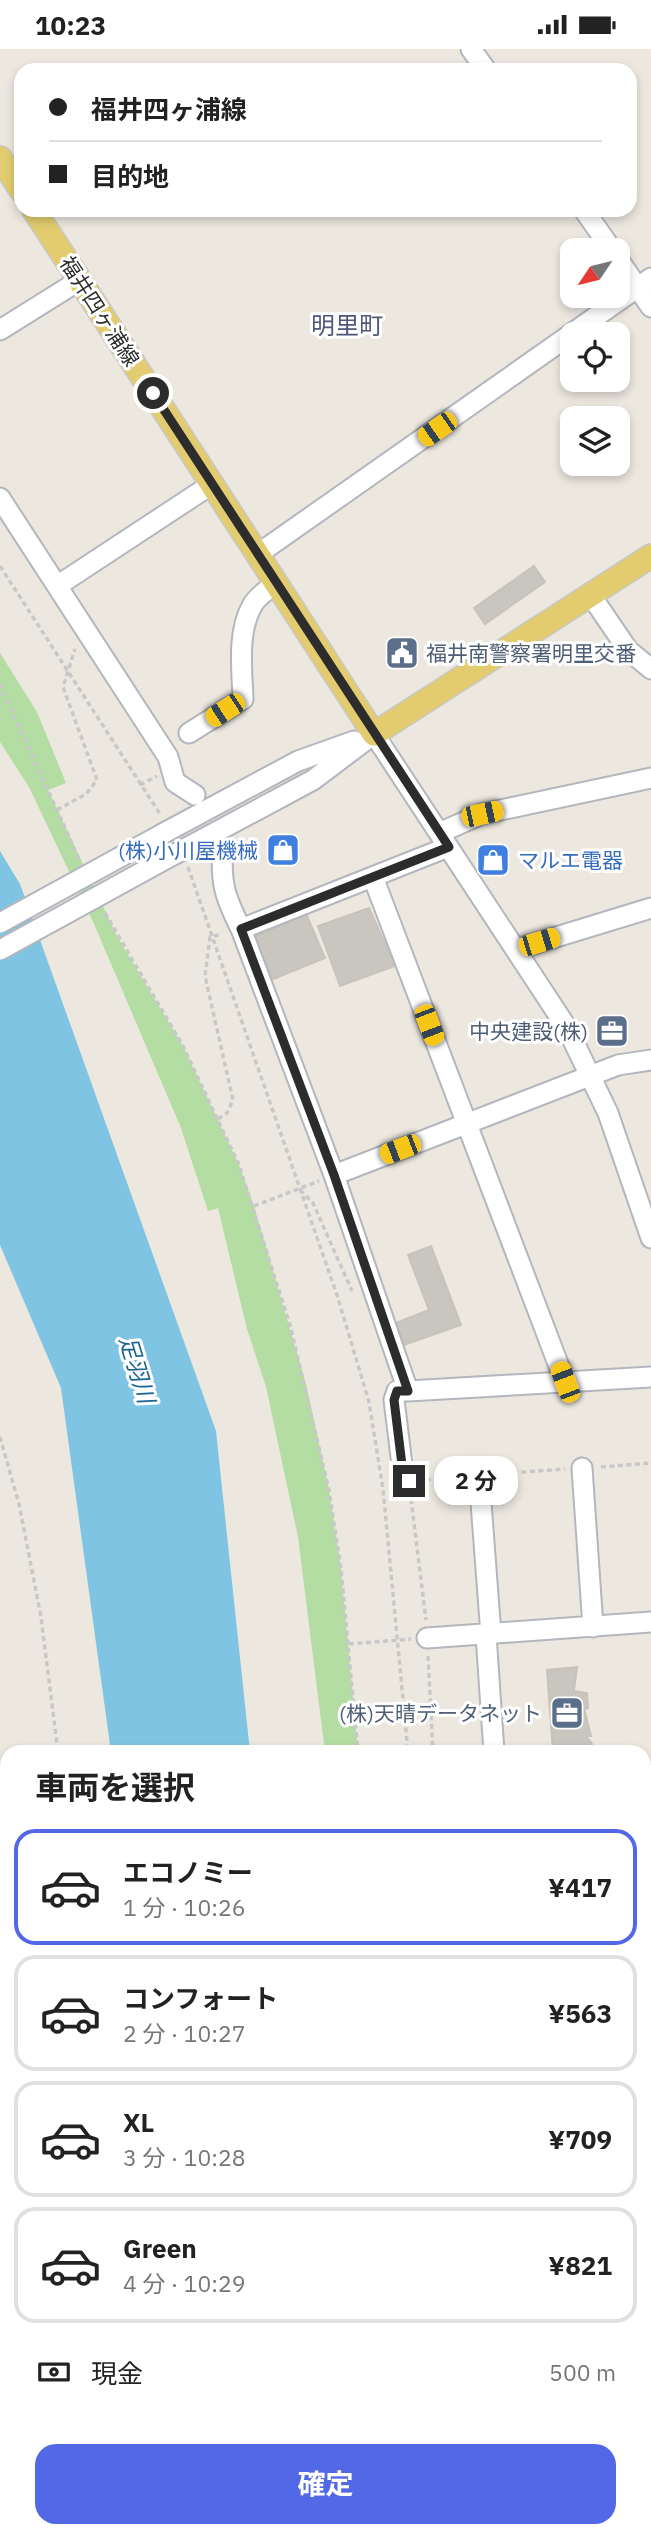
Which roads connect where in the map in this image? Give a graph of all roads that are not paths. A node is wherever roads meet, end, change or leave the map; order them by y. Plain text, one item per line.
1 (0, 158) edge
2 (14, 179) edge
3 (39, 217) edge
4 (589, 217) edge
5 (604, 238) edge
6 (630, 270) edge
7 (80, 280) junction
8 (644, 283) edge
9 (651, 307) edge
10 (0, 330) edge
11 (212, 484) junction
12 (0, 498) edge
13 (258, 554) junction
14 (651, 556) edge
15 (275, 583) junction
16 (57, 586) junction
17 (590, 594) junction
18 (651, 669) edge
19 (189, 733) dead end
20 (374, 734) junction
21 (651, 778) edge
22 (195, 795) dead end
23 (444, 840) junction
24 (223, 847) dead end
25 (373, 877) junction
26 (651, 908) edge
27 (0, 923) edge
28 (241, 929) junction
29 (517, 949) junction
30 (0, 950) edge
31 (651, 1060) edge
32 (592, 1075) junction
33 (466, 1124) junction
34 (334, 1175) junction
35 (649, 1227) edge
36 (651, 1377) edge
37 (565, 1382) junction
38 (408, 1391) junction
39 (582, 1468) road end
40 (479, 1476) road end
41 (409, 1481) road end
42 (651, 1622) edge
43 (593, 1627) junction
44 (489, 1635) junction
45 (427, 1639) dead end
46 (494, 1745) edge

1 - 2 main road
3 - 7 main road, 福井四ヶ浦線
4 - 5 street
6 - 8 street
7 - 10 street
7 - 11 main road, 福井四ヶ浦線
8 - 9 street
8 - 13 street
11 - 13 main road, 福井四ヶ浦線
11 - 16 street
12 - 16 street
13 - 15 main road, 福井四ヶ浦線
14 - 17 main road
15 - 19 street
15 - 20 main road, 福井四ヶ浦線
16 - 22 street
17 - 18 street
17 - 20 main road
20 - 23 street
20 - 27 street, bridge
20 - 30 street, bridge
21 - 23 street
23 - 25 street
23 - 29 street
24 - 28 street
25 - 28 street
25 - 33 street
26 - 29 street
28 - 34 street
29 - 32 street
31 - 32 street
32 - 33 street
32 - 35 street
33 - 34 street
33 - 37 street
34 - 38 street
36 - 37 street
37 - 38 street
38 - 41 street
39 - 43 street
40 - 44 street
42 - 43 street
43 - 44 street
44 - 45 street
44 - 46 street

